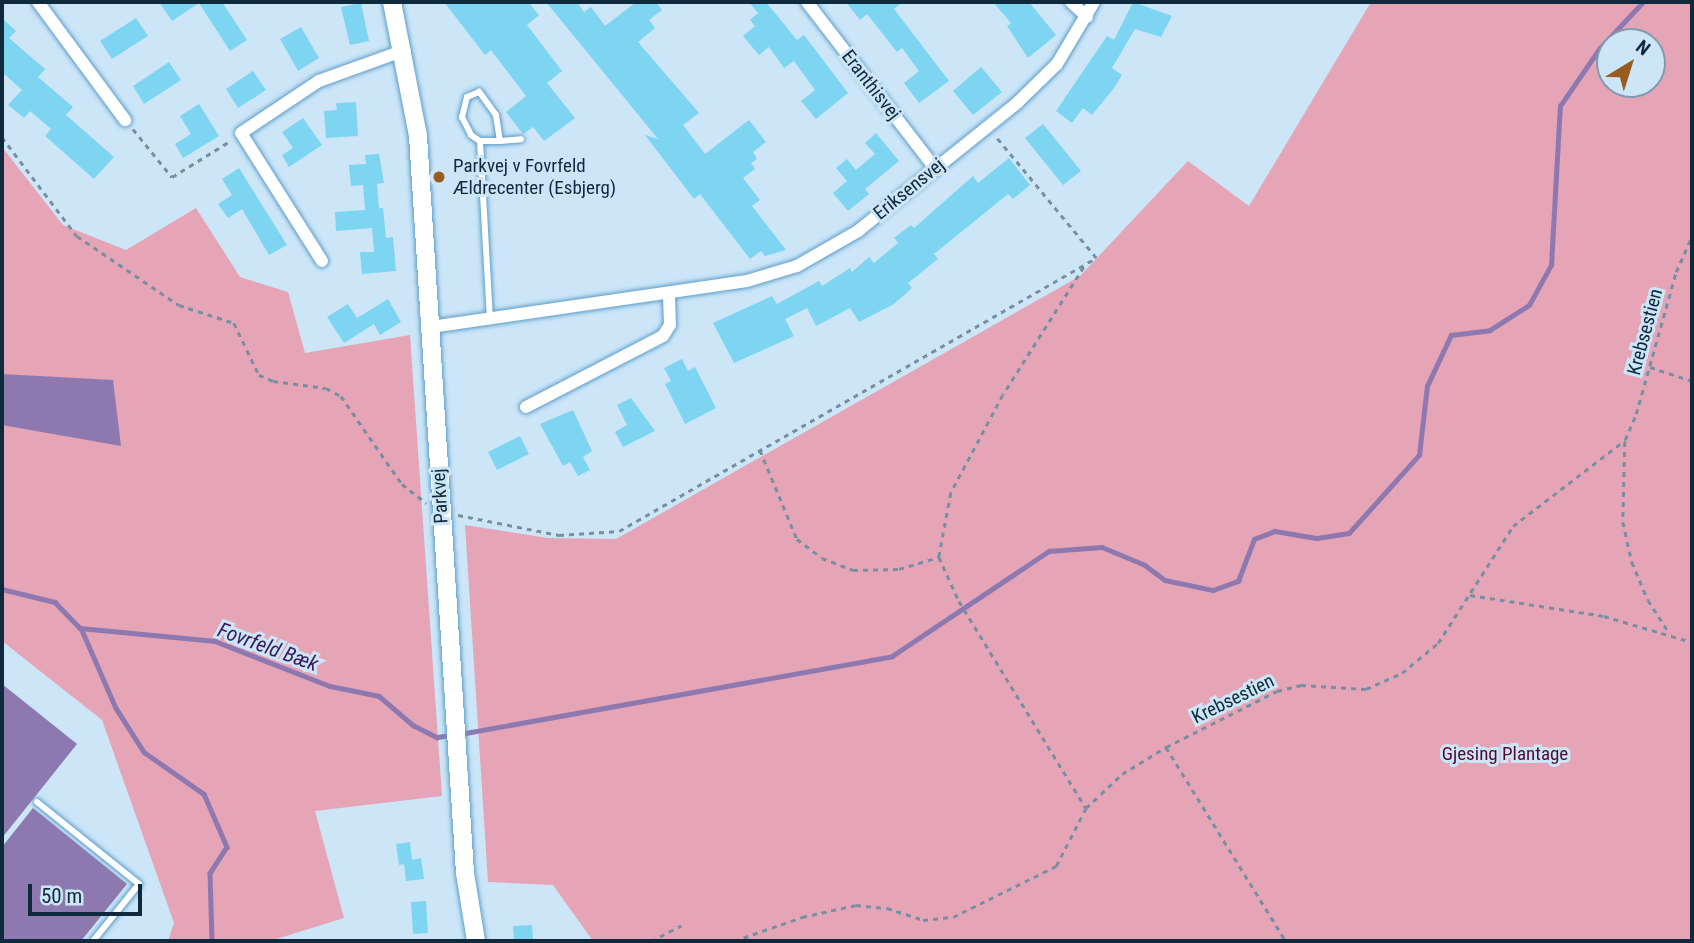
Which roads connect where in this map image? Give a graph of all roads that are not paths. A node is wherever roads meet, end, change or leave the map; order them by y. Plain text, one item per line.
1 (38, 2) edge
2 (392, 2) edge
3 (807, 2) edge
4 (1072, 2) edge
5 (1094, 2) edge
6 (1087, 17) junction
7 (405, 50) junction
8 (125, 120) road end
9 (521, 139) dead end
10 (480, 141) junction
11 (500, 141) junction
12 (935, 168) junction
13 (322, 261) dead end
14 (669, 293) junction
15 (490, 319) junction
16 (431, 327) junction
17 (526, 407) dead end
18 (37, 802) dead end
19 (93, 941) edge
20 (476, 941) edge

1 - 8 street
2 - 7 street, Parkvej
3 - 12 street, Eranthisvej
4 - 6 street
5 - 6 street, Eriksensvej
6 - 12 street, Eriksensvej
7 - 13 street
7 - 16 street, Parkvej
9 - 11 lane
10 - 11 lane
10 - 11 lane
10 - 15 lane
12 - 14 street, Eriksensvej
14 - 15 street, Eriksensvej
14 - 17 street
15 - 16 street, Eriksensvej
16 - 20 street, Parkvej
18 - 19 lane

